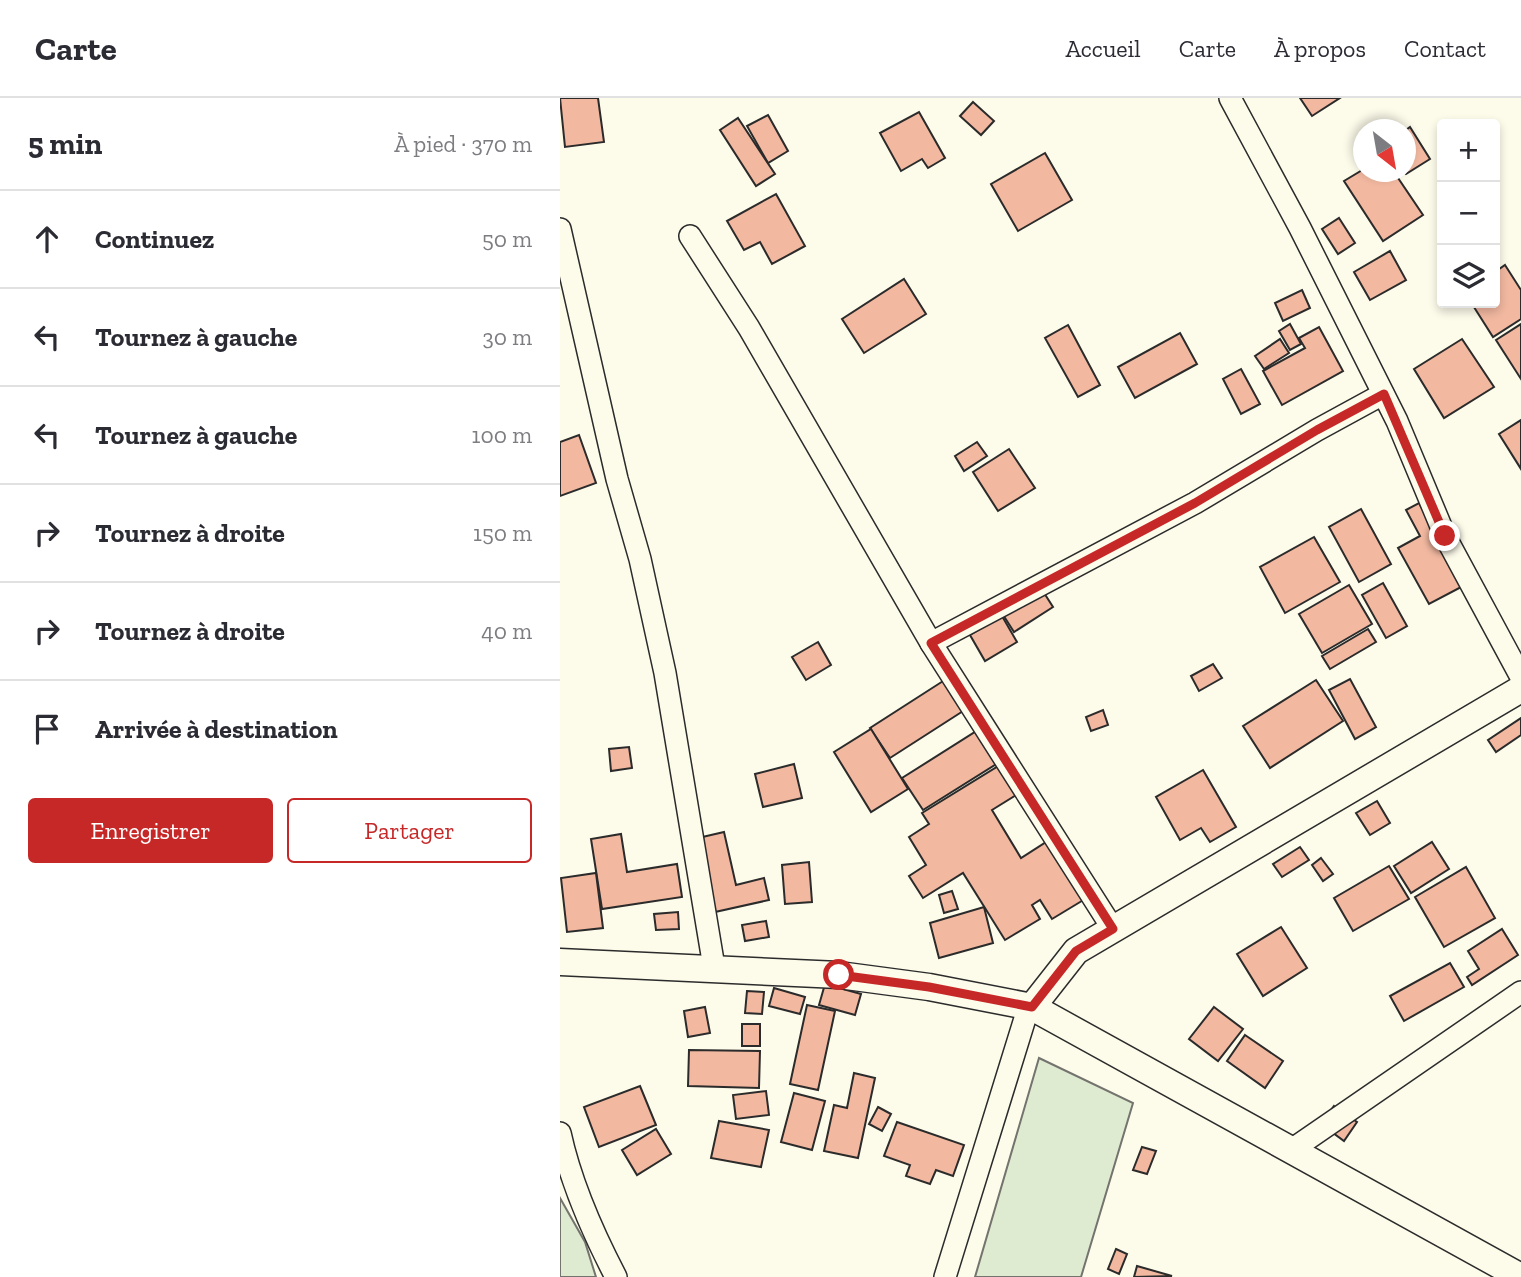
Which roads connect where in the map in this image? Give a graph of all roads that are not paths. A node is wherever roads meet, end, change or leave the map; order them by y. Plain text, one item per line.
1 (1230, 98) edge
2 (560, 229) edge
3 (690, 236) dead end
4 (1384, 394) junction
5 (931, 643) junction
6 (1521, 677) edge
7 (1521, 689) edge
8 (1113, 929) junction
9 (560, 962) edge
10 (714, 967) junction
11 (1521, 992) edge
12 (1032, 1007) junction
13 (560, 1133) edge
14 (1290, 1151) junction
15 (616, 1277) edge
16 (945, 1277) edge
17 (1521, 1277) edge

1 - 4 street
2 - 10 street
3 - 5 street
4 - 5 street
4 - 6 street
5 - 8 street
7 - 8 street
8 - 12 street
9 - 10 street
10 - 12 street
11 - 14 street
12 - 14 street
12 - 16 street
13 - 15 street
14 - 17 street

